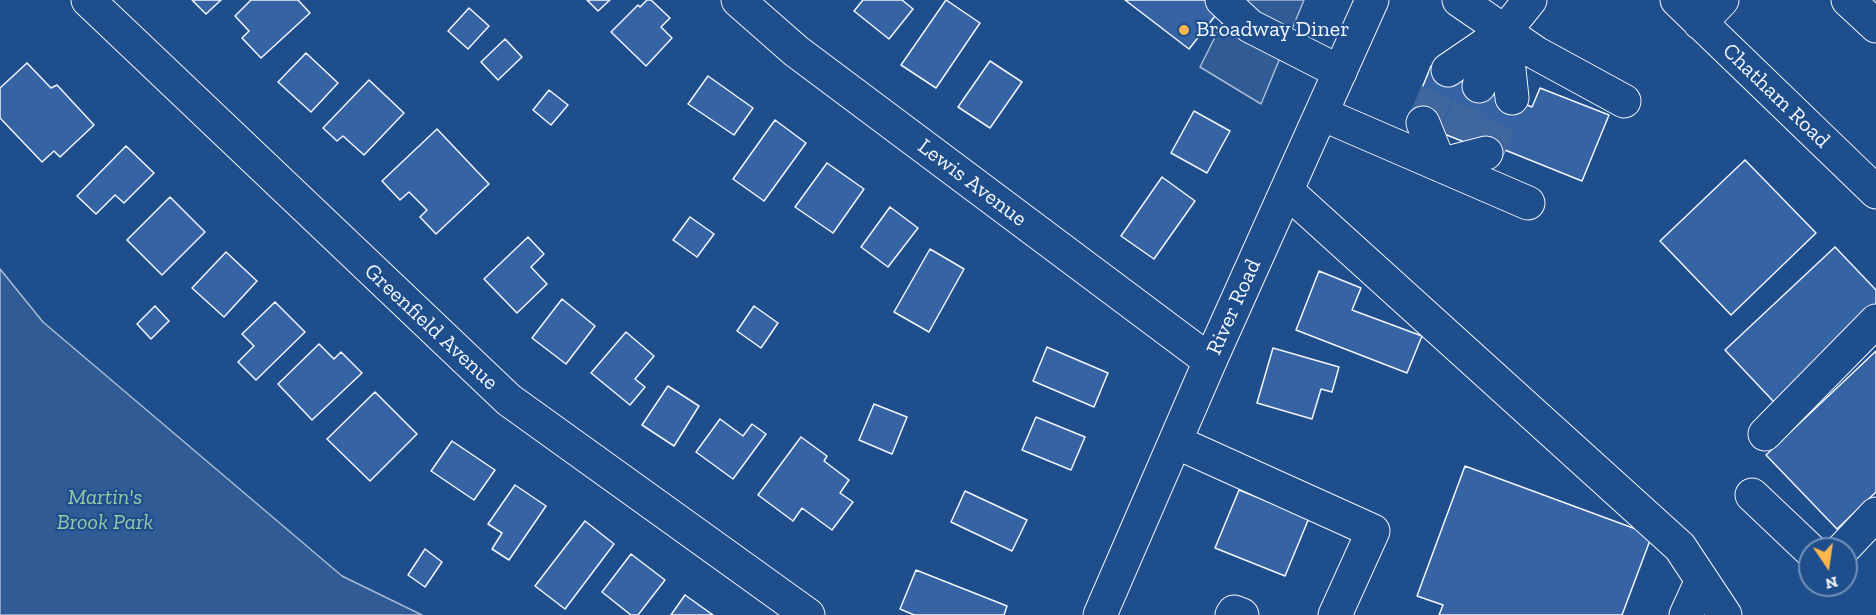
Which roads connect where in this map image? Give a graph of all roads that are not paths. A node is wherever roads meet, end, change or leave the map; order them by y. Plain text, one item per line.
1 (88, 0) edge
2 (738, 0) edge
3 (1222, 0) edge
4 (1372, 0) edge
5 (1459, 0) edge
6 (1530, 0) edge
7 (1677, 0) edge
8 (1848, 0) edge
9 (1711, 11) edge
10 (1876, 26) edge
11 (1504, 31) junction
12 (1448, 70) tunnel mouth
13 (1340, 72) junction
14 (1479, 86) tunnel mouth
15 (1512, 98) tunnel mouth
16 (1624, 101) dead end
17 (1322, 114) junction
18 (1423, 123) dead end
19 (1456, 137) tunnel mouth
20 (1486, 153) dead end
21 (1440, 165) junction
22 (1287, 191) junction
23 (1876, 192) edge
24 (1528, 203) dead end
25 (1876, 321) edge
26 (1210, 361) junction
27 (1765, 434) dead end
28 (1176, 442) junction
29 (1752, 495) dead end
30 (1876, 514) edge
31 (1854, 537) edge
32 (1798, 539) edge
33 (1701, 582) junction
34 (808, 615) edge
35 (1100, 615) edge
36 (1233, 615) edge
37 (1242, 615) edge
38 (1335, 615) edge
39 (1686, 615) edge
40 (1725, 615) edge

1 - 34 street, Greenfield Avenue
2 - 26 street, Lewis Avenue
3 - 13 street
4 - 13 street, River Road
5 - 11 street
6 - 11 street
7 - 9 street, Chatham Road
8 - 10 street
9 - 23 street, Chatham Road
11 - 12 street
11 - 14 street
11 - 15 street
11 - 16 street
13 - 17 street, River Road
17 - 21 street
17 - 22 street, River Road
18 - 21 street
19 - 21 street
20 - 21 street
21 - 24 street
22 - 26 street, River Road
22 - 33 street
25 - 27 street
26 - 28 street, River Road
28 - 35 street, River Road
28 - 38 street
29 - 32 street
30 - 31 street
33 - 39 street
33 - 40 street
36 - 37 street

